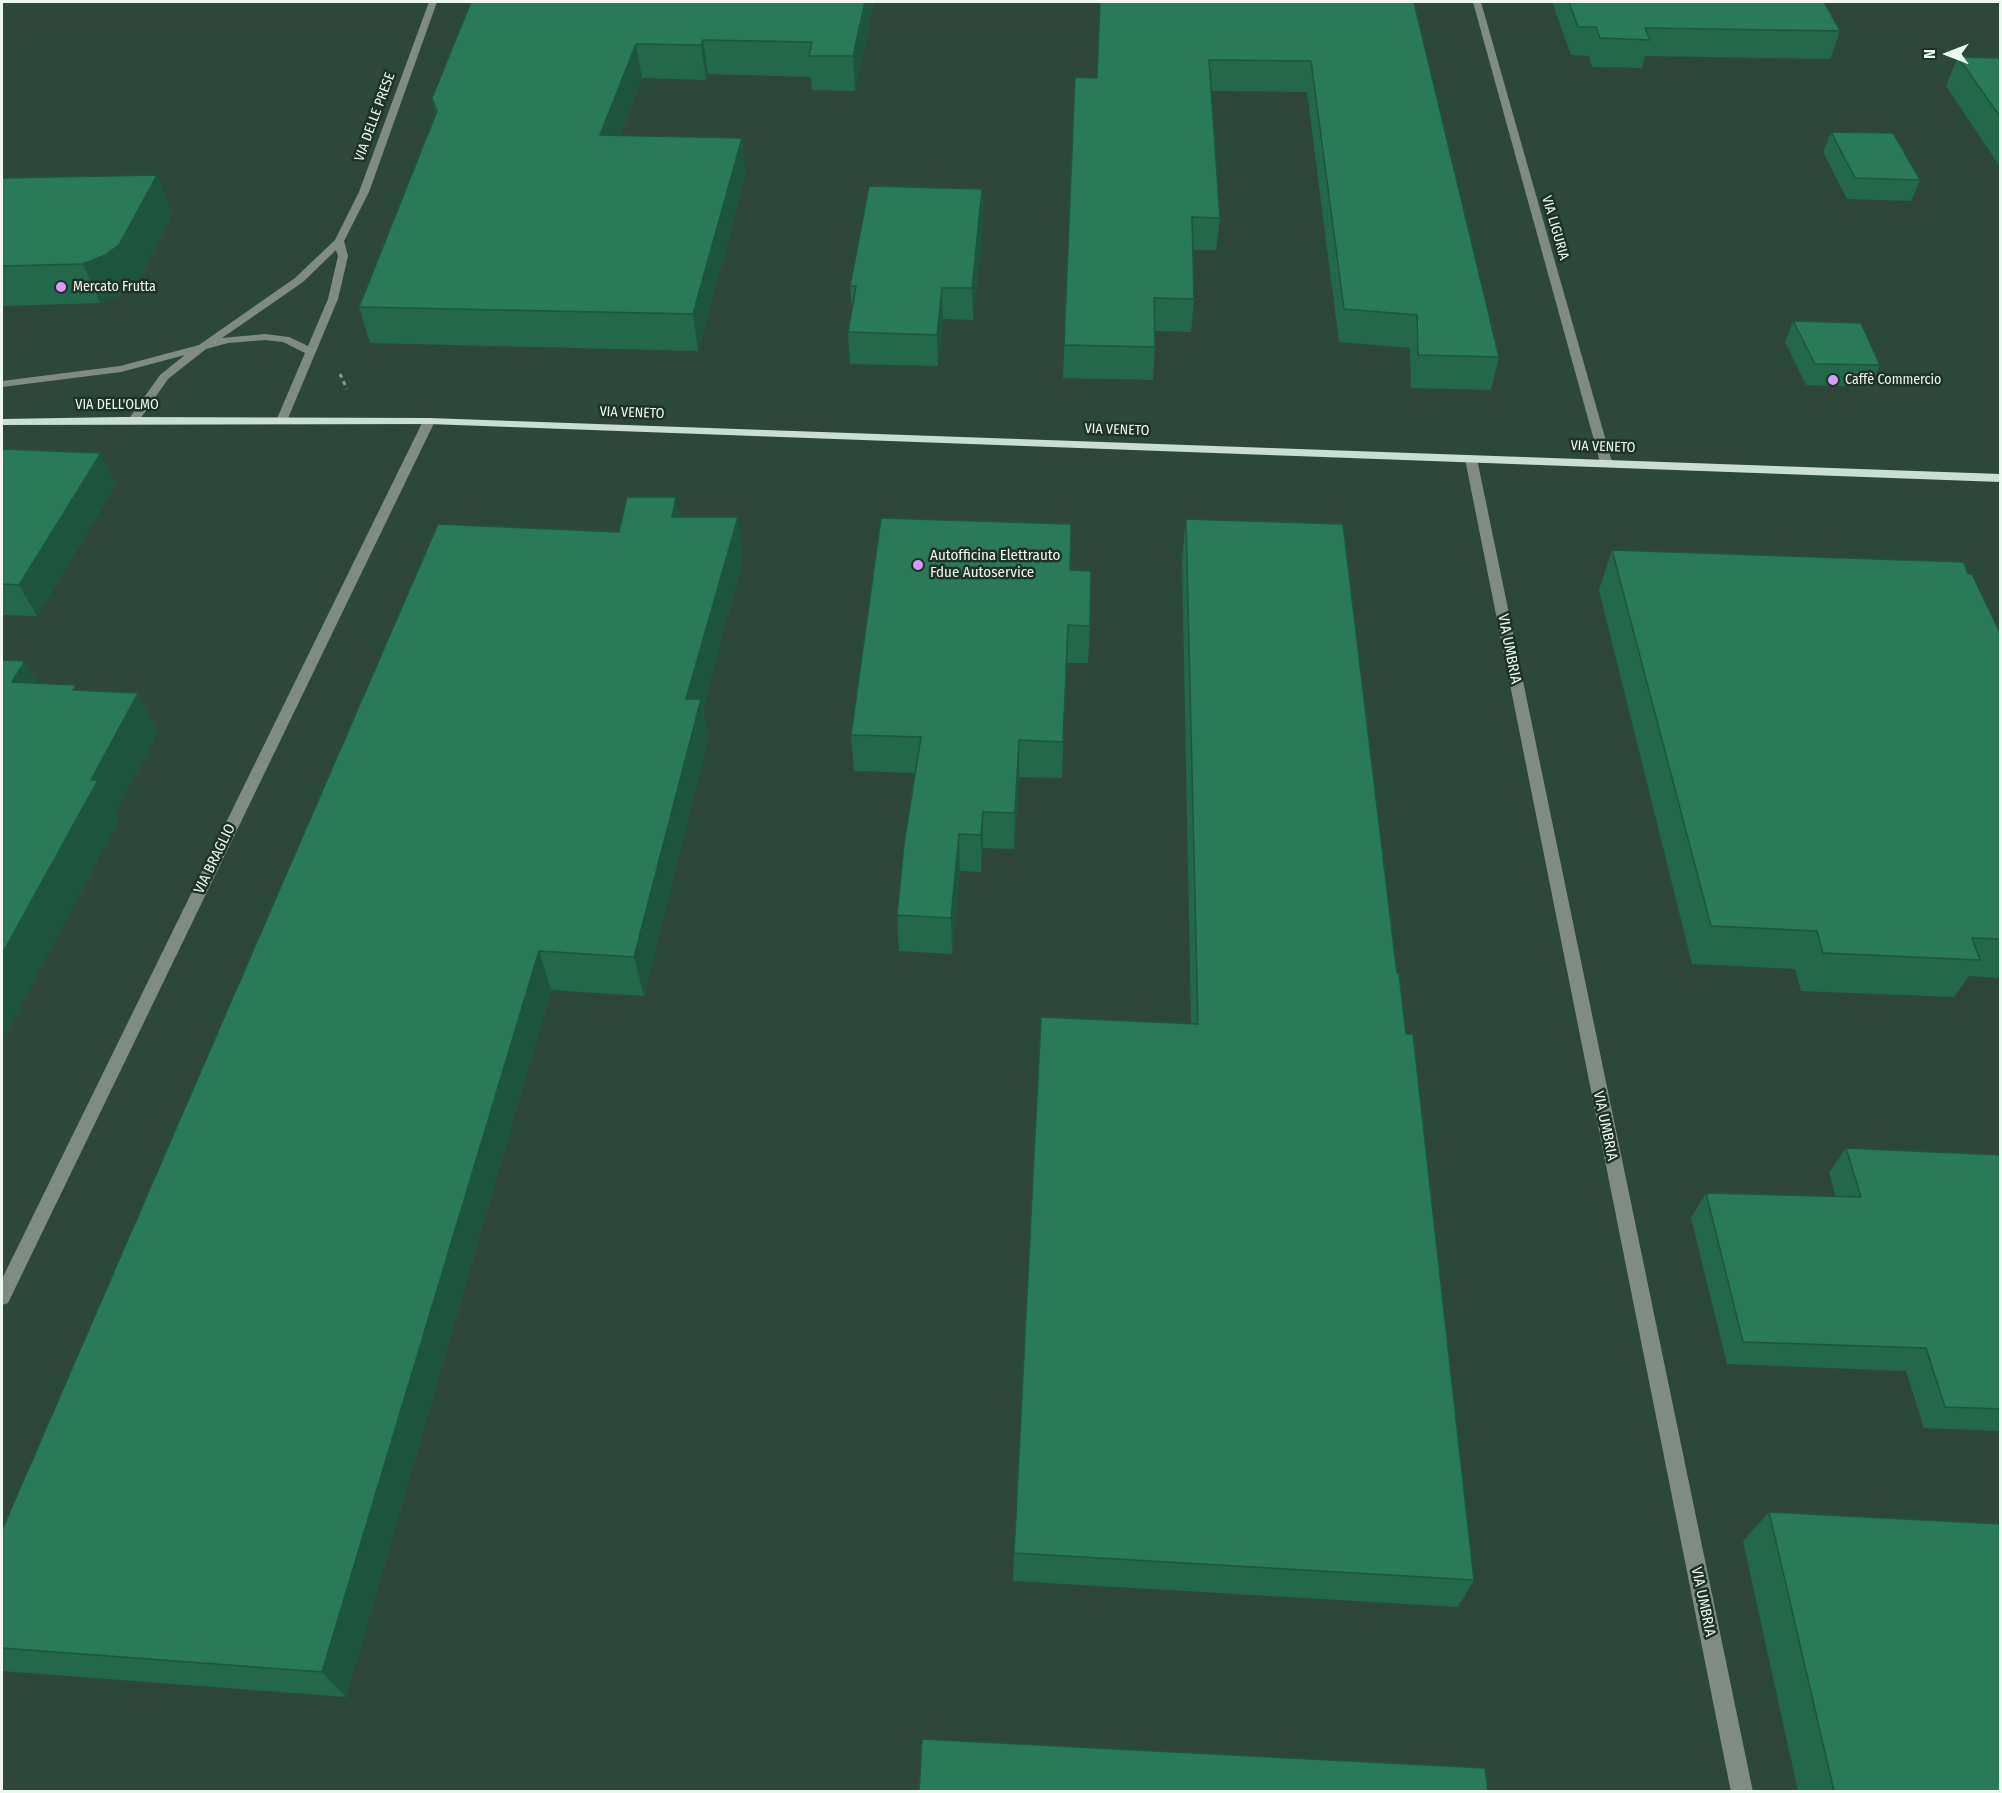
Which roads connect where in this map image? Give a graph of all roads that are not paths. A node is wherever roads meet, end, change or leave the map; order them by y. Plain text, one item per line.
1 (433, 2) edge
2 (1477, 2) edge
3 (339, 241) junction
4 (198, 350) junction
5 (312, 352) junction
6 (2, 384) edge
7 (134, 420) junction
8 (233, 420) joint
9 (282, 421) junction
10 (429, 421) junction
11 (2, 422) edge
12 (1471, 459) junction
13 (1606, 462) junction
14 (2001, 478) edge
15 (2, 1297) edge
16 (1742, 1791) edge

1 - 3 street, VIA DELLE PRESE
2 - 13 street, VIA LIGURIA
3 - 4 street, VIA DELLE PRESE
3 - 5 street
4 - 5 street, VIA DELLE PRESE
4 - 6 street, VIA DELL'OLMO
4 - 7 street, VIA DELLE PRESE
5 - 9 street
7 - 8 main road, VIA DELL'OLMO
7 - 11 main road, VIA DELL'OLMO
8 - 9 main road, VIA VENETO
9 - 10 main road, VIA VENETO
10 - 12 main road, VIA VENETO
10 - 15 street, VIA BRAGLIO
12 - 13 main road, VIA VENETO
12 - 16 street, VIA UMBRIA
13 - 14 main road, VIA VENETO

